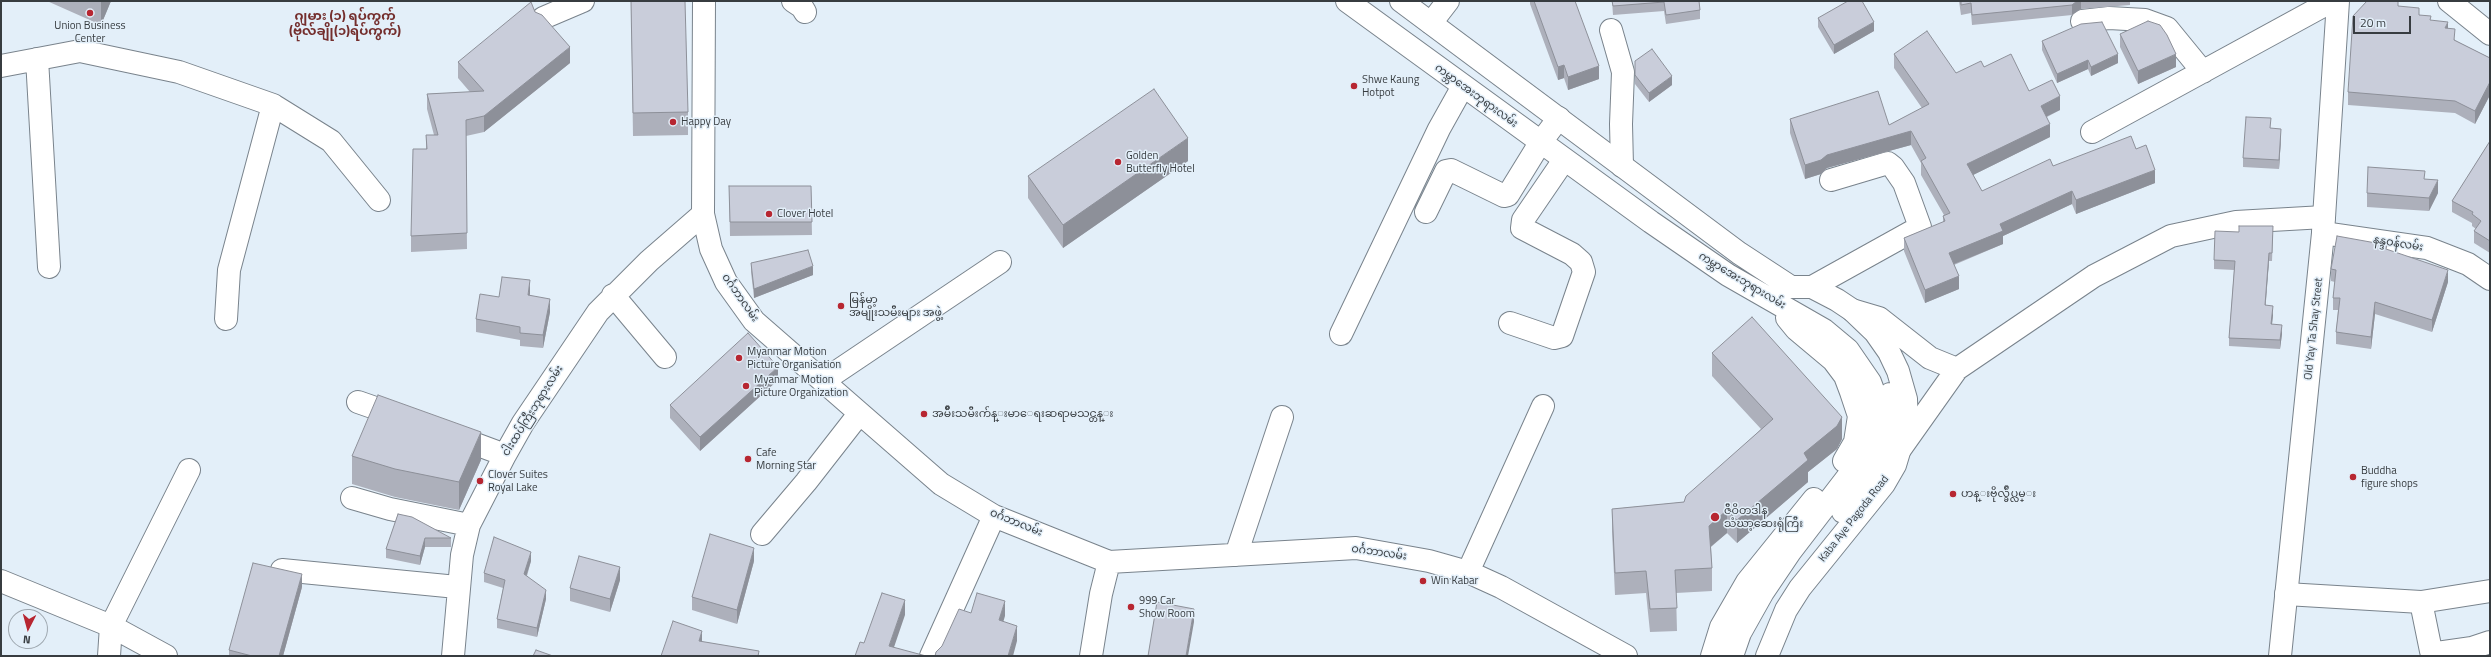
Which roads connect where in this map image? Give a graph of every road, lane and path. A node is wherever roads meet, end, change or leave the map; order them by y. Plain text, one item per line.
1 (584, 1) edge
2 (704, 1) edge
3 (1347, 1) edge
4 (1402, 1) edge
5 (1448, 1) edge
6 (2332, 1) edge
7 (2338, 1) edge
8 (2449, 1) edge
9 (543, 18) edge
10 (2082, 21) dead end
11 (1431, 23) junction
12 (1611, 30) dead end
13 (2490, 34) edge
14 (37, 59) junction
15 (1, 66) edge
16 (2203, 72) junction
17 (1464, 86) junction
18 (274, 105) junction
19 (1559, 118) junction
20 (2092, 132) dead end
21 (1540, 143) junction
22 (1564, 160) junction
23 (1622, 166) junction
24 (1831, 180) dead end
25 (379, 200) dead end
26 (1426, 212) dead end
27 (703, 214) junction
28 (2324, 225) junction
29 (1000, 262) dead end
30 (49, 267) dead end
31 (2490, 279) edge
32 (1802, 287) junction
33 (613, 294) junction
34 (1774, 301) junction
35 (1852, 310) junction
36 (226, 319) dead end
37 (1510, 323) dead end
38 (1341, 334) dead end
39 (665, 357) dead end
40 (1957, 369) junction
41 (1898, 371) joint
42 (824, 381) junction
43 (358, 402) dead end
44 (1543, 406) dead end
45 (859, 414) junction
46 (1282, 417) dead end
47 (1901, 448) junction
48 (505, 455) junction
49 (189, 470) dead end
50 (352, 498) dead end
51 (994, 516) junction
52 (469, 525) junction
53 (762, 534) dead end
54 (1236, 555) junction
55 (1109, 562) junction
56 (282, 570) edge
57 (1468, 572) junction
58 (1, 581) edge
59 (457, 587) junction
60 (2490, 591) edge
61 (2286, 594) junction
62 (2421, 602) junction
63 (111, 626) junction
64 (2490, 642) edge
65 (109, 656) edge
66 (166, 656) edge
67 (453, 656) edge
68 (931, 656) edge
69 (1091, 656) edge
70 (1626, 656) edge
71 (1712, 656) edge
72 (1732, 656) edge
73 (1753, 656) edge
74 (1767, 656) edge
75 (2280, 656) edge

1 - 9 street
2 - 27 street, ဝင်္ဂဘာလမ်း
3 - 17 street, ကမ္ဘာအေးဘုရားလမ်း
4 - 11 street, ကမ္ဘာအေးဘုရားလမ်း
5 - 11 street
6 - 16 street
7 - 28 street, Old Yay Ta Shay Street
8 - 13 street
10 - 16 street
11 - 19 street, ကမ္ဘာအေးဘုရားလမ်း
12 - 23 street
14 - 15 street
14 - 18 street
14 - 30 street
16 - 20 street
17 - 21 street, ကမ္ဘာအေးဘုရားလမ်း
17 - 38 street
18 - 25 street
18 - 36 street
19 - 21 street
19 - 23 street, ကမ္ဘာအေးဘုရားလမ်း
21 - 22 street, ကမ္ဘာအေးဘုရားလမ်း
21 - 26 street
22 - 34 street, ကမ္ဘာအေးဘုရားလမ်း
22 - 37 street
23 - 32 street, ကမ္ဘာအေးဘုရားလမ်း
24 - 32 street
27 - 33 street, ငါးထပ်ကြီးဘုရားလမ်း
27 - 42 street, ဝင်္ဂဘာလမ်း
28 - 31 street, နန္ဒဝန်လမ်း
28 - 40 street, နန္ဒဝန်လမ်း
28 - 61 street, Old Yay Ta Shay Street
29 - 42 street
32 - 35 street, ကမ္ဘာအေးဘုရားလမ်း
32 - 73 street, ကမ္ဘာအေးဘုရားလမ်း
33 - 39 street
33 - 48 street, ငါးထပ်ကြီးဘုရားလမ်း
34 - 71 street
34 - 72 street, ကမ္ဘာအေးဘုရားလမ်း
35 - 40 street
35 - 41 street, ကမ္ဘာအေးဘုရားလမ်း
40 - 47 street
41 - 47 street, Kaba Aye Pagoda Road
42 - 45 street, ဝင်္ဂဘာလမ်း
43 - 48 street
44 - 57 street
45 - 51 street, ဝင်္ဂဘာလမ်း
45 - 53 street
46 - 54 street
47 - 74 street, Kaba Aye Pagoda Road
48 - 52 street, ငါးထပ်ကြီးဘုရားလမ်း
49 - 63 street
50 - 52 street
51 - 55 street, ဝင်္ဂဘာလမ်း
51 - 68 street
52 - 59 street, ငါးထပ်ကြီးဘုရားလမ်း
54 - 55 street, ဝင်္ဂဘာလမ်း
54 - 57 street, ဝင်္ဂဘာလမ်း
55 - 69 street
56 - 59 street
57 - 70 street, ဝင်္ဂဘာလမ်း
58 - 63 street
59 - 67 street, ငါးထပ်ကြီးဘုရားလမ်း
60 - 62 street
61 - 62 street
61 - 75 street, Old Yay Ta Shay Street
62 - 64 street
63 - 65 street
63 - 66 street

